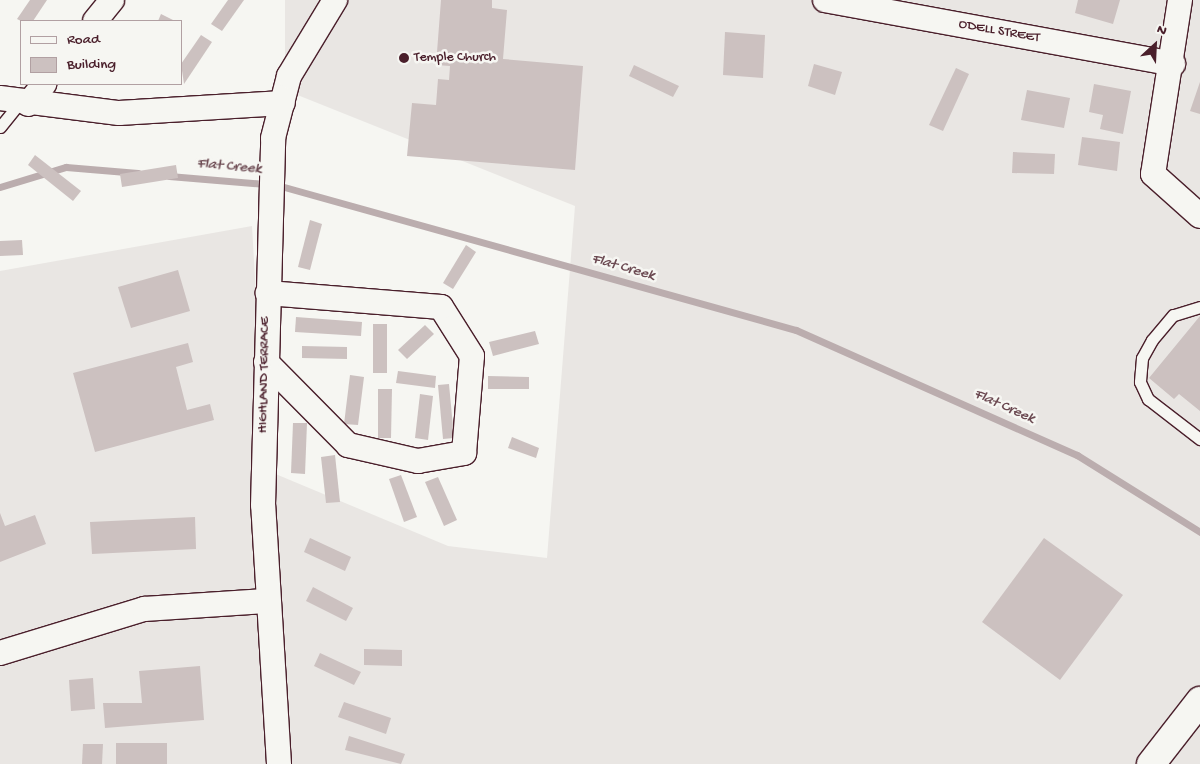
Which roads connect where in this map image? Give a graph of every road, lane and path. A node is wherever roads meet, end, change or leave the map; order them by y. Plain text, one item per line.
1 (112, 0) edge
2 (335, 0) edge
3 (825, 0) edge
4 (1180, 0) edge
5 (96, 20) edge
6 (1173, 64) junction
7 (42, 85) edge
8 (16, 102) edge
9 (283, 103) junction
10 (0, 127) edge
11 (1200, 216) edge
12 (268, 293) junction
13 (1200, 306) edge
14 (266, 362) junction
15 (1200, 439) edge
16 (266, 601) junction
17 (0, 653) edge
18 (1200, 701) edge
19 (279, 764) edge
20 (1151, 764) edge

1 - 5 street
2 - 9 street, HIGHLAND TERRACE
3 - 6 street, ODELL STREET
4 - 6 street
6 - 11 street
7 - 8 street
8 - 9 street
8 - 10 lane
9 - 12 street, HIGHLAND TERRACE
12 - 14 street, HIGHLAND TERRACE
12 - 14 street
13 - 15 lane
14 - 16 street, HIGHLAND TERRACE
16 - 17 street
16 - 19 street, HIGHLAND TERRACE
18 - 20 main road

